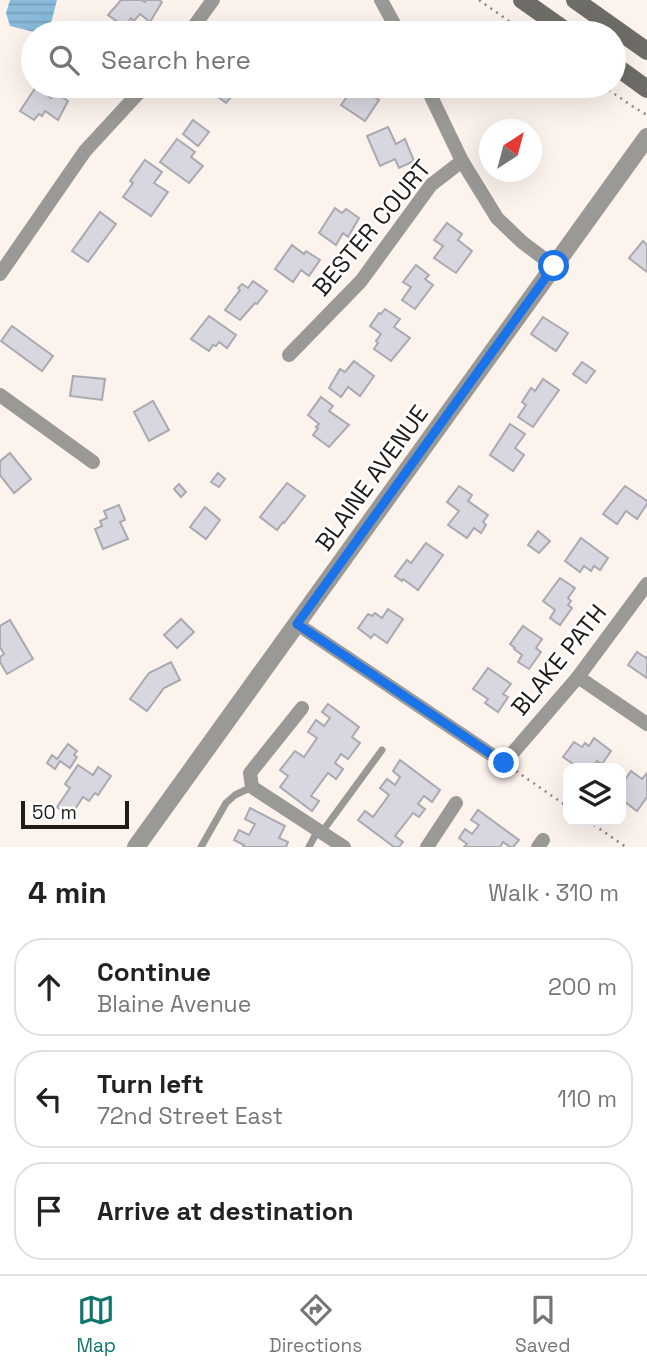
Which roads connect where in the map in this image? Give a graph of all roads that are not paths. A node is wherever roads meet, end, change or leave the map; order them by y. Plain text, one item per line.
1 (213, 0) edge
2 (381, 0) edge
3 (522, 0) edge
4 (575, 0) edge
5 (198, 21) edge
6 (392, 21) edge
7 (552, 21) edge
8 (605, 21) edge
9 (626, 36) edge
10 (647, 51) edge
11 (626, 74) edge
12 (647, 89) edge
13 (134, 98) edge
14 (432, 98) edge
15 (647, 137) edge
16 (462, 161) junction
17 (554, 266) junction
18 (0, 274) edge
19 (289, 355) dead end
20 (0, 395) edge
21 (93, 462) dead end
22 (647, 584) edge
23 (297, 624) junction
24 (578, 677) junction
25 (302, 708) dead end
26 (647, 724) edge
27 (382, 751) dead end
28 (252, 787) junction
29 (456, 803) dead end
30 (320, 831) junction
31 (136, 847) edge
32 (201, 847) edge
33 (309, 847) edge
34 (344, 847) edge
35 (427, 847) edge

1 - 5 street
2 - 6 street
3 - 7 main road
4 - 8 main road
9 - 10 main road
11 - 12 main road
13 - 18 street
14 - 16 street
15 - 17 street, BLAINE AVENUE
16 - 17 street
16 - 19 street, BESTER COURT
17 - 23 street, BLAINE AVENUE
20 - 21 street
22 - 24 street, BLAKE PATH
23 - 24 street, BLAKE PATH
23 - 31 street, BLAINE AVENUE
24 - 26 street
25 - 28 street
27 - 30 lane
28 - 30 street
28 - 32 lane
29 - 35 street
30 - 33 lane
30 - 34 street

